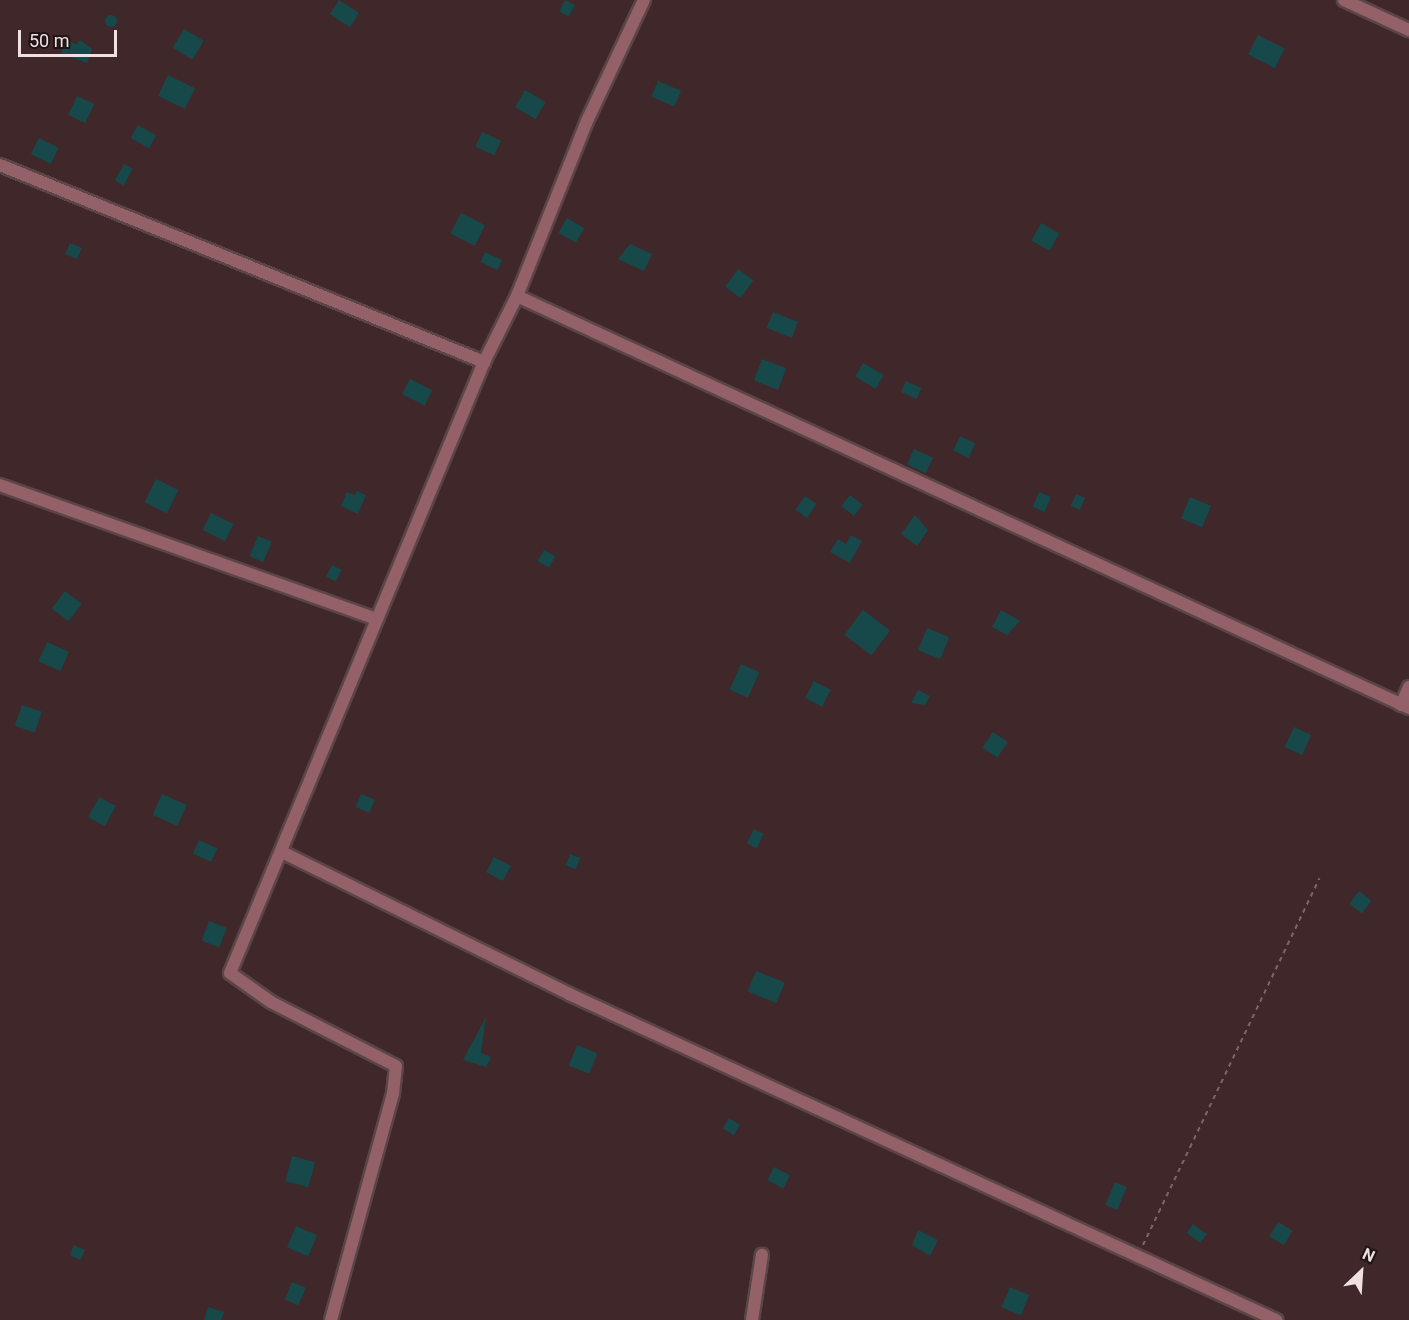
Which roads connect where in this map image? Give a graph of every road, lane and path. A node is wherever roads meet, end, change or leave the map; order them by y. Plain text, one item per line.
1 (644, 0) edge
2 (1344, 0) edge
3 (1409, 30) edge
4 (0, 165) edge
5 (517, 296) junction
6 (483, 362) junction
7 (0, 485) edge
8 (377, 619) junction
9 (1409, 687) edge
10 (1405, 706) edge
11 (282, 852) junction
12 (1320, 878) dead end
13 (762, 1255) dead end
14 (1138, 1255) junction
15 (331, 1320) edge
16 (752, 1320) edge
17 (1276, 1320) edge

1 - 5 street
2 - 3 street
4 - 6 street
5 - 6 street
5 - 10 street
6 - 8 street
7 - 8 street
8 - 11 street
9 - 10 street
11 - 14 street
11 - 15 street
12 - 14 path
13 - 16 street
14 - 17 street

